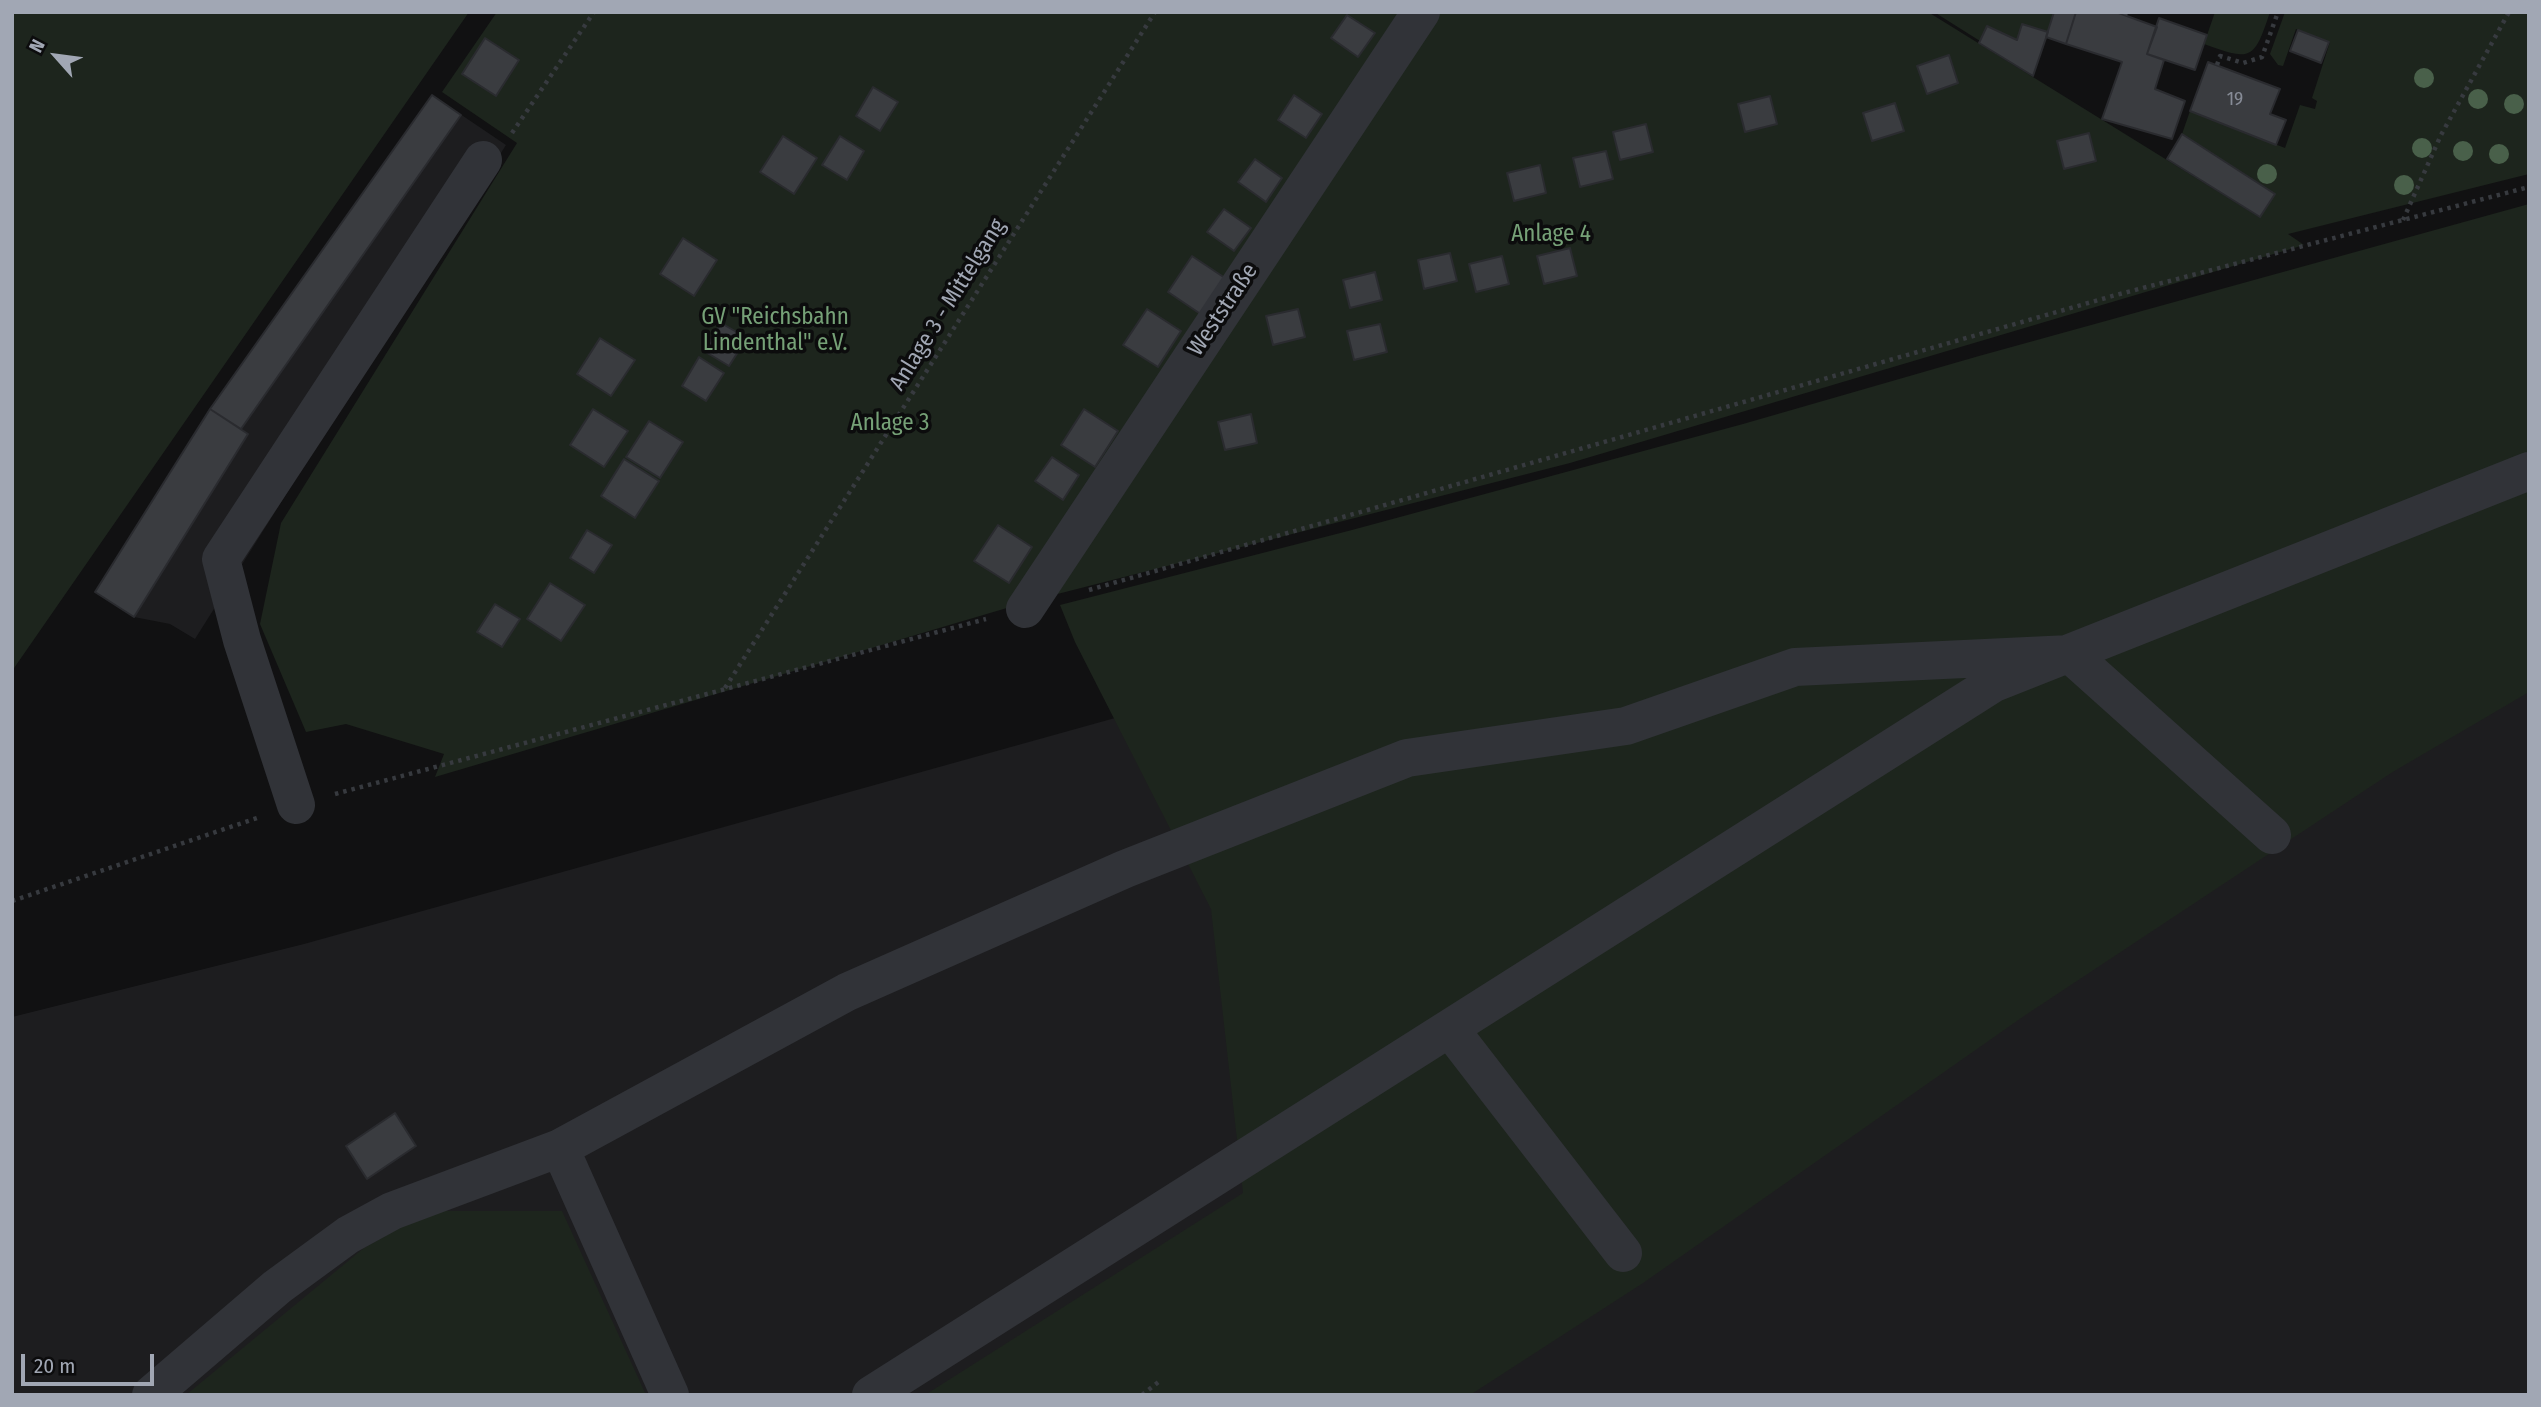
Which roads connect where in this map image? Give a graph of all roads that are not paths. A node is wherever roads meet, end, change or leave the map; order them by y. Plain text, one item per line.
1 (1421, 12) edge
2 (483, 160) road end
3 (2529, 471) edge
4 (1025, 609) road end
5 (2070, 654) junction
6 (296, 804) road end
7 (2273, 835) dead end
8 (1450, 1029) junction
9 (560, 1148) junction
10 (1623, 1253) dead end
11 (151, 1395) edge
12 (670, 1395) edge
13 (871, 1395) edge

1 - 4 lane, Weststraße
2 - 6 lane
3 - 5 lane
5 - 7 lane
5 - 8 lane
5 - 9 lane
8 - 10 lane
8 - 13 lane
9 - 11 lane
9 - 12 lane

